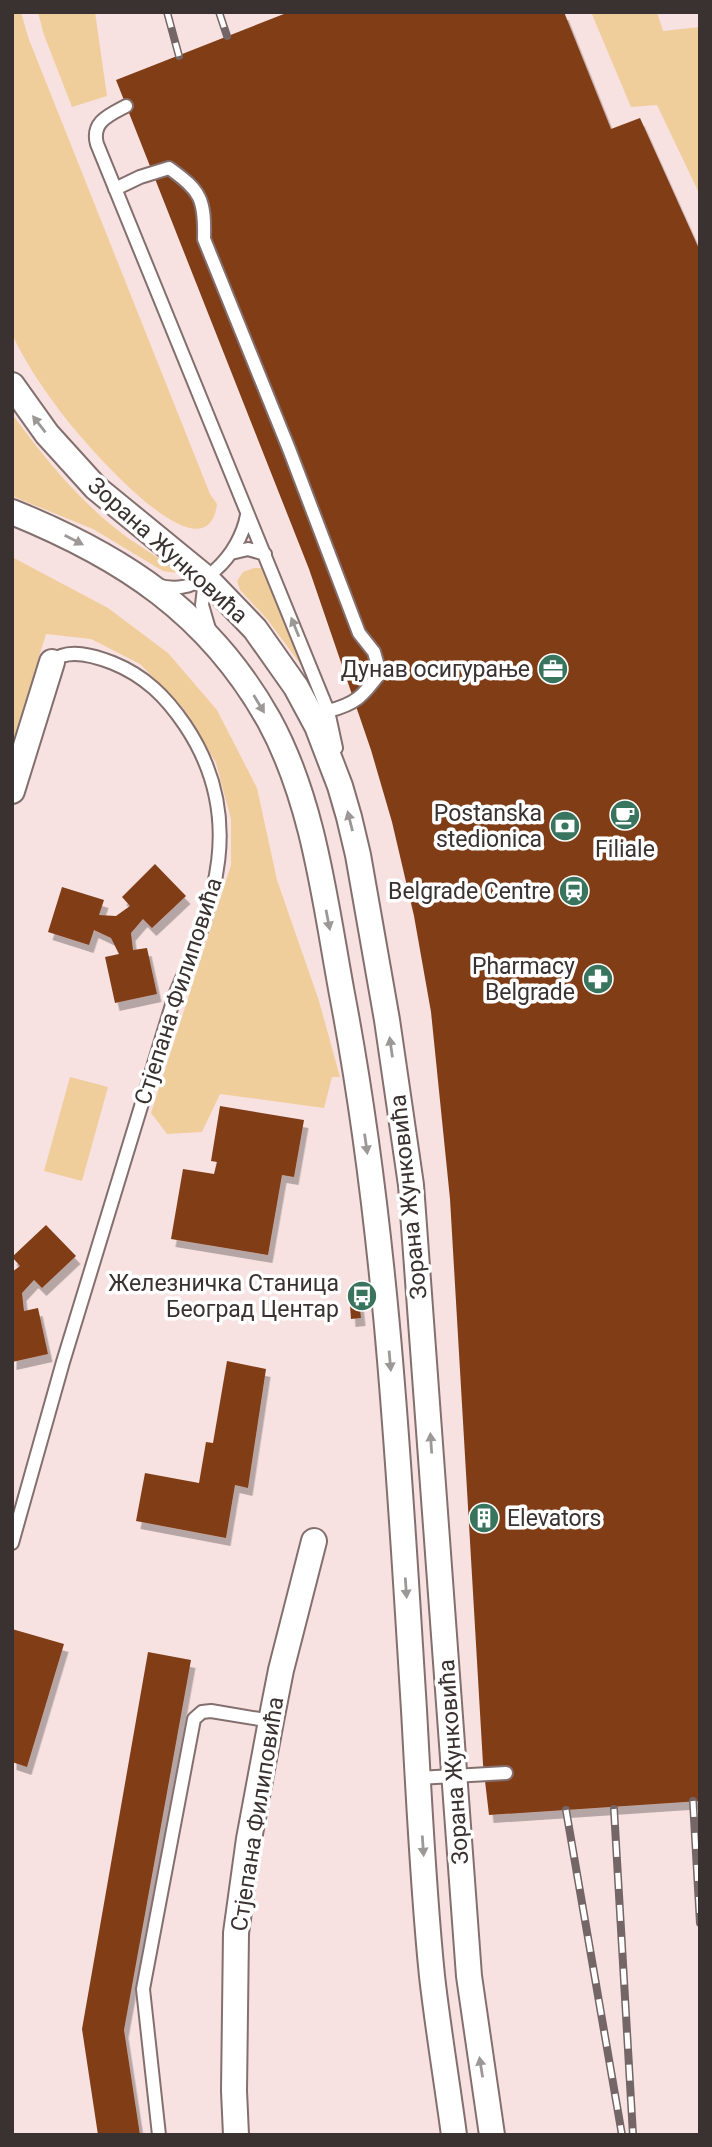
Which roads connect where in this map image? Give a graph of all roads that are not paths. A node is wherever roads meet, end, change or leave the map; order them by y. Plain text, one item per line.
1 (126, 106) dead end
2 (115, 189) junction
3 (12, 385) edge
4 (12, 512) edge
5 (247, 514) junction
6 (231, 553) junction
7 (265, 554) junction
8 (141, 578) junction
9 (205, 579) junction
10 (220, 649) junction
11 (52, 662) joint
12 (328, 711) junction
13 (340, 786) junction
14 (12, 791) edge
15 (314, 1541) dead end
16 (12, 1543) edge
17 (271, 1721) junction
18 (506, 1773) dead end
19 (454, 1776) junction
20 (418, 1778) junction
21 (159, 2135) edge
22 (236, 2135) edge
23 (454, 2135) edge
24 (492, 2135) edge

1 - 2 lane
2 - 5 lane
2 - 12 lane
9 -> 3 street, Зорана Жунковића
4 -> 8 street, Зорана Жунковића
5 - 6 lane
5 - 7 lane
6 - 7 lane
6 - 9 lane
12 -> 7 lane
8 - 9 lane
8 - 10 street, Зорана Жунковића
9 - 10 lane
9 - 13 street, Зорана Жунковића
10 -> 20 street, Зорана Жунковића
11 - 14 street, Стјепана Филиповића
11 - 16 lane, Стјепана Филиповића
12 - 13 lane
19 -> 13 street, Зорана Жунковића
15 - 17 street, Стјепана Филиповића
17 - 21 lane
17 - 22 street, Стјепана Филиповића
18 - 19 lane
19 - 20 lane
24 -> 19 street, Зорана Жунковића
20 -> 23 street, Зорана Жунковића

